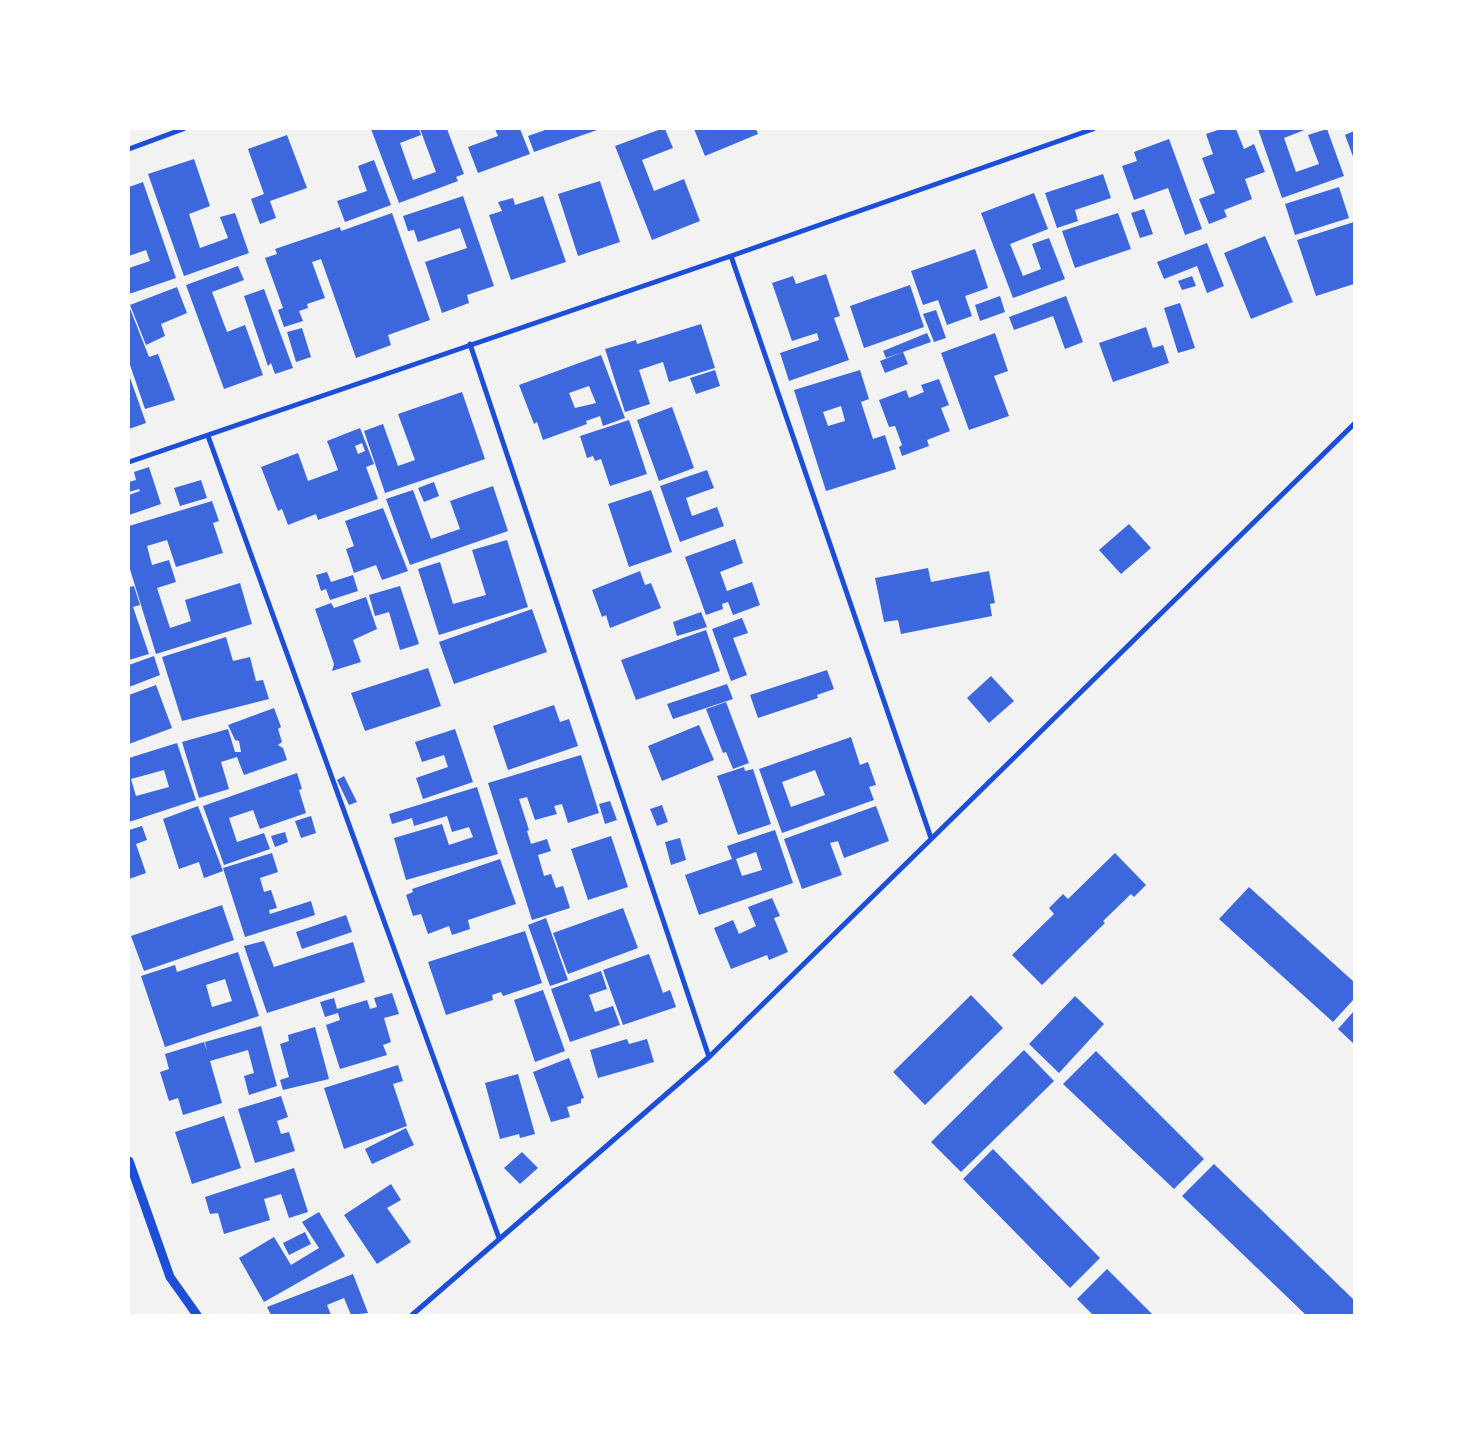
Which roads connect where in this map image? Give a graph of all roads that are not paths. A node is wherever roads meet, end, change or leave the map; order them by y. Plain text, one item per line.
1 (183, 129) edge
2 (1093, 129) edge
3 (129, 149) edge
4 (731, 256) junction
5 (470, 344) junction
6 (1354, 424) edge
7 (208, 436) junction
8 (129, 462) edge
9 (931, 838) junction
10 (710, 1058) junction
11 (129, 1161) edge
12 (499, 1238) junction
13 (197, 1315) edge
14 (412, 1315) edge

1 - 3 street
2 - 4 street
4 - 5 street
4 - 9 street
5 - 7 street
5 - 10 street
6 - 9 street
7 - 8 street
7 - 12 street
9 - 10 street
10 - 12 street
11 - 13 street
12 - 14 street

